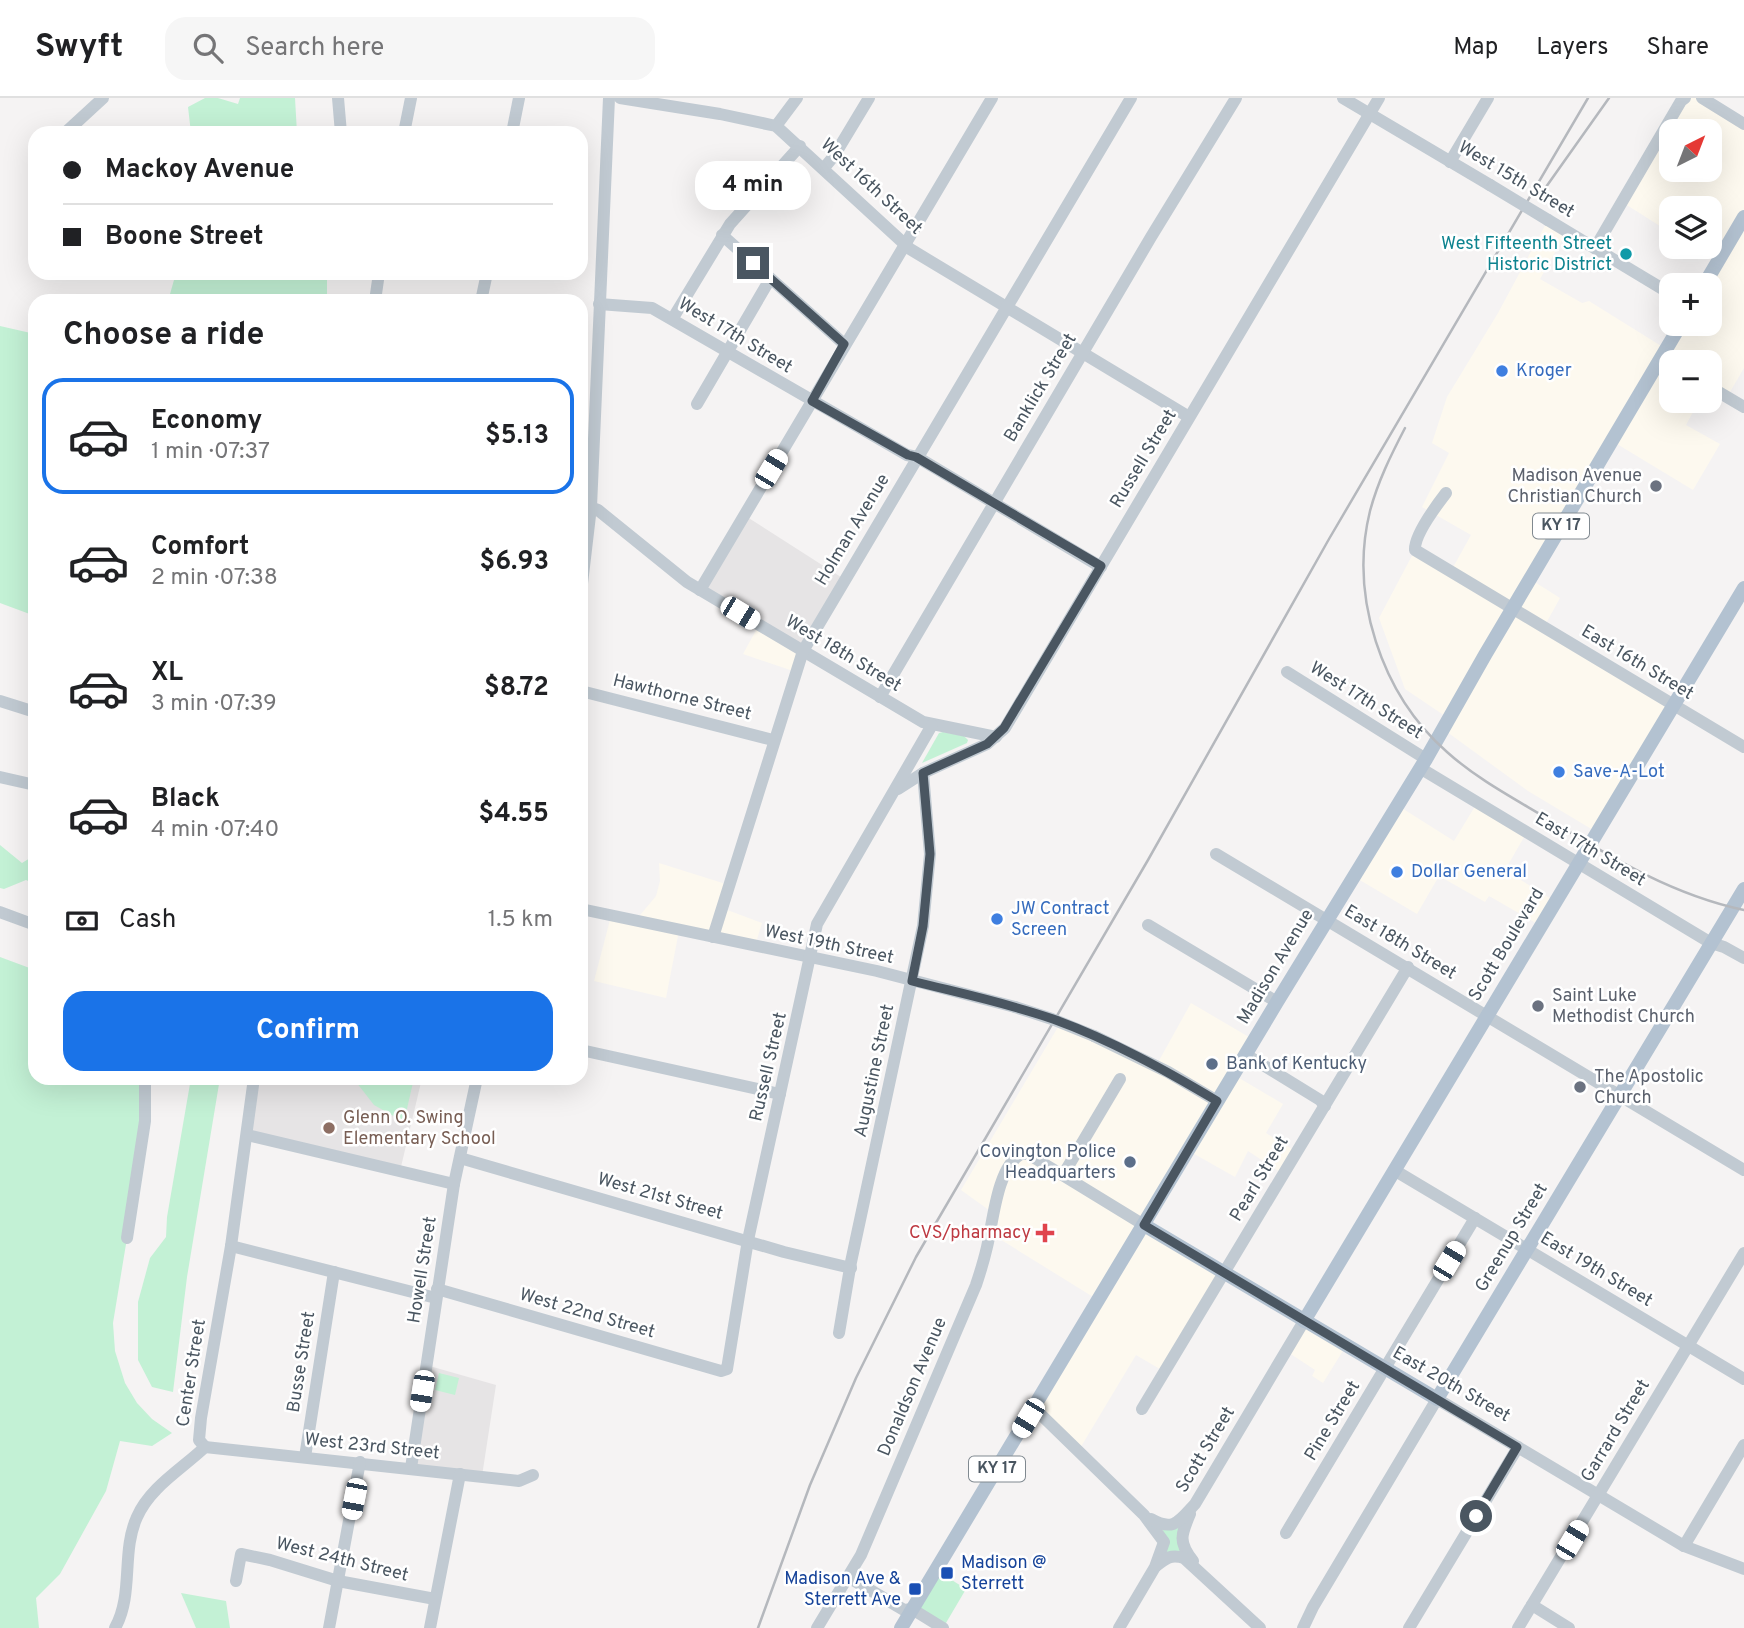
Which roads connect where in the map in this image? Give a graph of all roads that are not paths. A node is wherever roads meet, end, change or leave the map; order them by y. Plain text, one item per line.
1 (103, 98) edge
2 (338, 98) edge
3 (411, 98) edge
4 (519, 98) edge
5 (609, 98) edge
6 (620, 98) edge
7 (797, 98) edge
8 (869, 98) edge
9 (992, 98) edge
10 (1131, 98) edge
11 (1236, 98) edge
12 (1342, 98) edge
13 (1379, 98) edge
14 (1488, 98) edge
15 (1685, 98) edge
16 (1702, 98) edge
17 (1370, 114) junction
18 (1744, 124) edge
19 (73, 126) edge
20 (340, 126) edge
21 (405, 126) edge
22 (513, 126) edge
23 (776, 126) junction
24 (800, 146) junction
25 (1450, 162) junction
26 (824, 168) junction
27 (1743, 220) edge
28 (722, 235) junction
29 (905, 243) junction
30 (1595, 248) junction
31 (1711, 273) edge
32 (770, 279) junction
33 (1659, 286) edge
34 (599, 304) junction
35 (1006, 307) junction
36 (673, 318) junction
37 (844, 344) junction
38 (726, 351) junction
39 (1083, 352) junction
40 (1659, 373) edge
41 (1722, 394) edge
42 (812, 401) junction
43 (697, 404) dead end
44 (1744, 407) edge
45 (1189, 417) junction
46 (916, 457) junction
47 (588, 475) edge
48 (1446, 493) dead end
49 (993, 502) junction
50 (588, 507) edge
51 (1101, 566) junction
52 (1744, 589) edge
53 (700, 590) junction
54 (1512, 608) junction
55 (803, 651) junction
56 (1287, 672) dead end
57 (588, 693) edge
58 (880, 697) junction
59 (2, 705) edge
60 (1674, 706) junction
61 (28, 711) edge
62 (932, 725) junction
63 (996, 737) junction
64 (773, 740) junction
65 (1744, 747) edge
66 (1423, 763) junction
67 (923, 773) junction
68 (0, 777) edge
69 (28, 783) edge
70 (895, 791) junction
71 (1216, 854) dead end
72 (1579, 864) junction
73 (1744, 889) edge
74 (588, 910) edge
75 (0, 912) edge
76 (1326, 920) junction
77 (28, 922) edge
78 (1149, 925) dead end
79 (713, 937) junction
80 (1711, 943) junction
81 (810, 958) junction
82 (1744, 958) edge
83 (1408, 967) junction
84 (912, 981) junction
85 (1277, 1002) junction
86 (1487, 1015) junction
87 (588, 1052) edge
88 (1245, 1054) junction
89 (1120, 1079) dead end
90 (145, 1085) edge
91 (253, 1085) edge
92 (476, 1085) edge
93 (780, 1094) junction
94 (1619, 1095) junction
95 (1217, 1101) junction
96 (1325, 1106) junction
97 (247, 1135) junction
98 (460, 1158) junction
99 (1394, 1170) junction
100 (1744, 1170) edge
101 (1063, 1175) junction
102 (454, 1184) junction
103 (1475, 1218) junction
104 (1144, 1225) junction
105 (127, 1238) dead end
106 (748, 1240) junction
107 (231, 1246) junction
108 (1527, 1249) junction
109 (1744, 1253) edge
110 (851, 1268) junction
111 (334, 1272) junction
112 (1223, 1273) junction
113 (437, 1294) junction
114 (1304, 1321) junction
115 (839, 1334) dead end
116 (1688, 1346) junction
117 (727, 1369) joint
118 (1385, 1369) junction
119 (1744, 1380) edge
120 (1437, 1399) junction
121 (1034, 1408) junction
122 (1142, 1409) dead end
123 (1744, 1445) edge
124 (205, 1447) junction
125 (1517, 1447) junction
126 (305, 1457) junction
127 (360, 1462) junction
128 (411, 1468) junction
129 (460, 1474) junction
130 (533, 1475) dead end
131 (1599, 1494) junction
132 (1195, 1504) junction
133 (1144, 1515) junction
134 (1286, 1533) dead end
135 (1684, 1546) junction
136 (1155, 1567) junction
137 (1199, 1569) junction
138 (1744, 1569) edge
139 (848, 1577) junction
140 (236, 1581) dead end
141 (338, 1581) junction
142 (435, 1599) junction
143 (1532, 1605) junction
144 (1313, 1607) junction
145 (912, 1609) junction
146 (1260, 1627) edge
147 (115, 1628) edge
148 (329, 1628) edge
149 (430, 1628) edge
150 (817, 1628) edge
151 (901, 1628) edge
152 (943, 1628) edge
153 (1119, 1628) edge
154 (1296, 1628) edge
155 (1303, 1628) edge
156 (1409, 1628) edge
157 (1518, 1628) edge
158 (1569, 1628) edge

1 - 19 street
2 - 20 street
3 - 21 street
4 - 22 street
5 - 34 street
6 - 23 street, West 16th Street
7 - 23 street
8 - 26 street
9 - 29 street
10 - 35 street, Holman Avenue
11 - 39 street, Banklick Street
12 - 17 street, West 15th Street
13 - 17 street, Russell Street
14 - 25 street
15 - 30 street
16 - 18 street
17 - 25 street, West 15th Street
17 - 45 street, Russell Street
23 - 24 street, West 16th Street
24 - 26 street, West 16th Street
24 - 28 street
25 - 30 street, West 15th Street, bridge
26 - 29 street, West 16th Street
27 - 31 main road
28 - 32 street
28 - 36 street
29 - 35 street, West 16th Street
29 - 37 street
30 - 33 street, West 15th Street
32 - 37 street
32 - 38 street
34 - 36 street, West 17th Street
34 - 47 street
35 - 39 street, West 16th Street
35 - 46 street, Holman Avenue
36 - 38 street, West 17th Street
37 - 42 street
38 - 42 street, West 17th Street
38 - 43 street
39 - 45 street, West 16th Street
39 - 49 street, Banklick Street
40 - 54 main road, Madison Avenue / KY 17
41 - 44 street
42 - 46 street, West 17th Street
42 - 53 street
45 - 51 street, Russell Street
46 - 49 street, West 17th Street
46 - 55 street, Holman Avenue
48 - 54 street
49 - 51 street, West 17th Street
49 - 58 street, Banklick Street
50 - 53 street, West 18th Street
51 - 63 street, Russell Street
52 - 60 main road, Scott Boulevard
53 - 55 street, West 18th Street
54 - 60 street, East 16th Street
54 - 66 main road, Madison Avenue / KY 17
55 - 58 street, West 18th Street
55 - 64 street, Holman Avenue
56 - 66 street, West 17th Street
57 - 64 street, Hawthorne Street
58 - 62 street, West 18th Street
59 - 61 street
60 - 65 street, East 16th Street
60 - 72 main road, Scott Boulevard
62 - 63 street, West 18th Street
62 - 70 street, Russell Street
63 - 67 street, Russell Street
64 - 79 street, Holman Avenue
66 - 72 street, East 17th Street
66 - 76 main road, Madison Avenue / KY 17
67 - 70 street, Russell Street
67 - 84 street, Augustine Street
68 - 69 street
70 - 81 street, Russell Street
71 - 76 street
72 - 80 street, East 17th Street
72 - 86 main road, Scott Boulevard
73 - 80 main road, Greenup Street
74 - 79 street, West 19th Street
75 - 77 street
76 - 83 street, East 18th Street
76 - 85 main road, Madison Avenue / KY 17
78 - 85 street
79 - 81 street, West 19th Street
80 - 82 street, East 17th Street
80 - 94 main road, Greenup Street
81 - 84 street, West 19th Street
81 - 93 street, Russell Street
83 - 86 street, East 18th Street
83 - 96 street, Pearl Street
84 - 95 street, West 19th Street, bridge
84 - 110 street, Augustine Street
85 - 88 main road, Madison Avenue / KY 17
86 - 94 street, East 18th Street
86 - 99 main road, Scott Boulevard
87 - 93 street
88 - 95 main road, Madison Avenue / KY 17
88 - 96 street
89 - 101 street
90 - 105 street
91 - 97 street, Center Street
92 - 98 street, Howell Street
93 - 106 street, Russell Street
94 - 100 street, East 18th Street
94 - 108 main road, Greenup Street
95 - 104 main road, Madison Avenue / KY 17
96 - 112 street, Pearl Street
97 - 102 street
97 - 107 street, Center Street
98 - 102 street, Howell Street
98 - 106 street, West 21st Street
99 - 103 street, East 19th Street
99 - 114 main road, Scott Boulevard
101 - 104 street
101 - 139 street, Donaldson Avenue
102 - 113 street, Howell Street
103 - 108 street, East 19th Street
103 - 118 street, Pine Street
104 - 112 main road, East 20th Street
104 - 121 main road, Madison Avenue / KY 17
106 - 110 street, West 21st Street
106 - 117 street, Russell Street
107 - 111 street, West 22nd Street
107 - 124 street, Center Street
108 - 116 street, East 19th Street
108 - 120 main road, Greenup Street
109 - 116 street, Garrard Street
110 - 115 street, Augustine Street
111 - 113 street, West 22nd Street
111 - 126 street, Busse Street
112 - 114 main road, East 20th Street
112 - 122 street, Pearl Street
113 - 117 street, West 22nd Street
113 - 128 street, Howell Street
114 - 118 main road, East 20th Street
114 - 132 street, Scott Street
116 - 119 street, East 19th Street
116 - 131 street, Garrard Street
118 - 120 main road, East 20th Street
118 - 134 street, Pine Street
120 - 125 street, East 20th Street
120 - 144 street, Greenup Street
121 - 133 street
121 - 145 main road, Madison Avenue / KY 17
123 - 135 street
124 - 126 street, West 23rd Street
124 - 147 street, Center Street
125 - 131 street, East 20th Street
125 - 156 street
126 - 127 street, West 23rd Street
127 - 128 street, West 23rd Street
127 - 141 street
128 - 129 street, West 23rd Street
129 - 130 street, West 23rd Street
129 - 142 street
131 - 135 street, East 20th Street
131 - 143 street, Garrard Street
132 - 133 street, Scott Street
132 - 137 street
133 - 136 street
135 - 138 street, East 20th Street
136 - 137 street
136 - 153 street
137 - 146 street
139 - 145 street
139 - 150 street, Donaldson Avenue
140 - 141 street, West 24th Street
141 - 142 street, West 24th Street
141 - 148 street
142 - 149 street
143 - 157 street, Garrard Street
143 - 158 street
144 - 154 street
144 - 155 street
145 - 151 main road, Madison Avenue / KY 17
145 - 152 street

